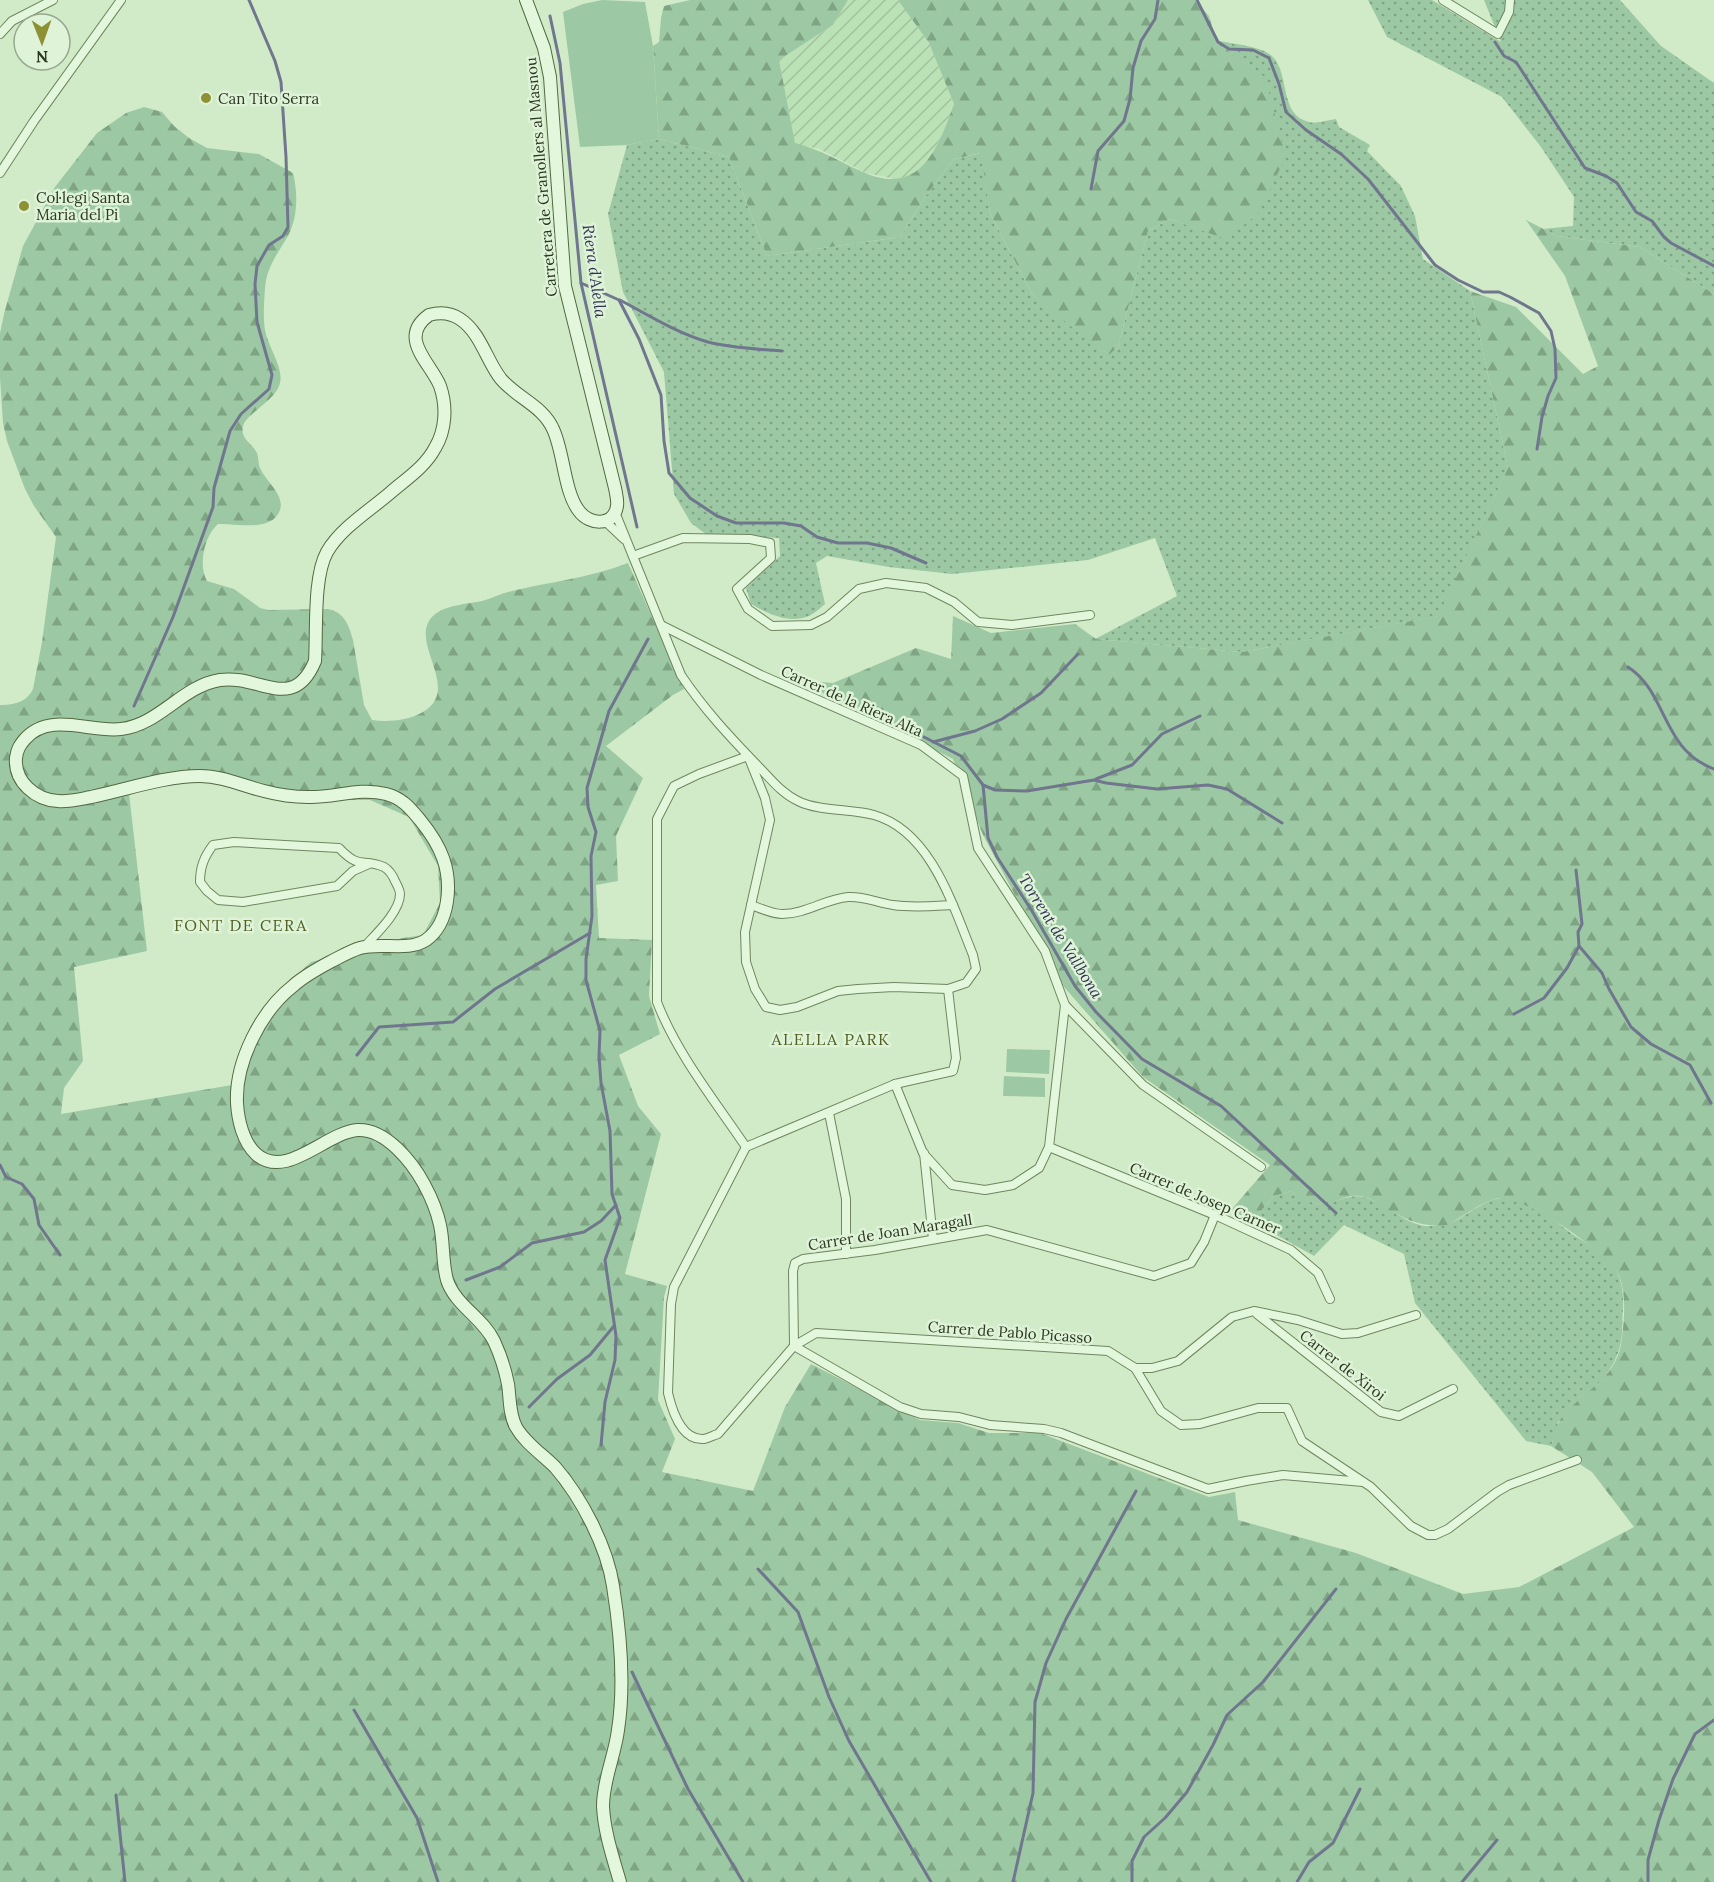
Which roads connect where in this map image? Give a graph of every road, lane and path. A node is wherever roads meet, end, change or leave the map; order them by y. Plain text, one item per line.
1 (53, 0) edge
2 (122, 0) edge
3 (526, 0) edge
4 (1443, 0) edge
5 (1510, 0) edge
6 (0, 34) edge
7 (0, 173) edge
8 (610, 517) junction
9 (633, 556) junction
10 (1090, 615) dead end
11 (661, 625) junction
12 (748, 756) junction
13 (369, 864) junction
14 (751, 905) junction
15 (953, 905) junction
16 (364, 947) junction
17 (948, 990) junction
18 (1065, 1005) junction
19 (895, 1084) junction
20 (829, 1113) junction
21 (746, 1147) junction
22 (1048, 1147) junction
23 (924, 1153) junction
24 (1261, 1167) dead end
25 (1215, 1215) junction
26 (933, 1239) junction
27 (846, 1254) junction
28 (1330, 1299) dead end
29 (1254, 1311) junction
30 (1416, 1316) dead end
31 (794, 1346) junction
32 (1135, 1368) junction
33 (1453, 1389) dead end
34 (1577, 1460) dead end
35 (1363, 1482) junction
36 (620, 1882) edge

1 - 6 street
2 - 7 street
3 - 8 main road, Carretera de Granollers al Masnou
4 - 5 street
8 - 9 street
8 - 16 main road
9 - 10 street
9 - 11 street
11 - 12 street
11 - 18 street, Carrer de la Riera Alta
12 - 14 street
12 - 15 street
12 - 21 street
13 - 13 street
13 - 16 street
14 - 15 street
14 - 17 street
15 - 17 street
16 - 36 main road
17 - 19 street
18 - 22 street, Carrer de la Riera Alta
18 - 24 street
19 - 20 street
19 - 23 street
20 - 21 street
20 - 27 street
21 - 31 street
22 - 23 street
22 - 25 street, Carrer de Josep Carner
23 - 26 street
25 - 26 street, Carrer de Joan Maragall
25 - 28 street, Carrer de Josep Carner
26 - 27 street, Carrer de Joan Maragall
27 - 31 street, Carrer de Joan Maragall
29 - 30 street
29 - 32 street
29 - 33 street, Carrer de Xiroi
31 - 32 street, Carrer de Pablo Picasso
31 - 35 street
32 - 35 street
34 - 35 street

